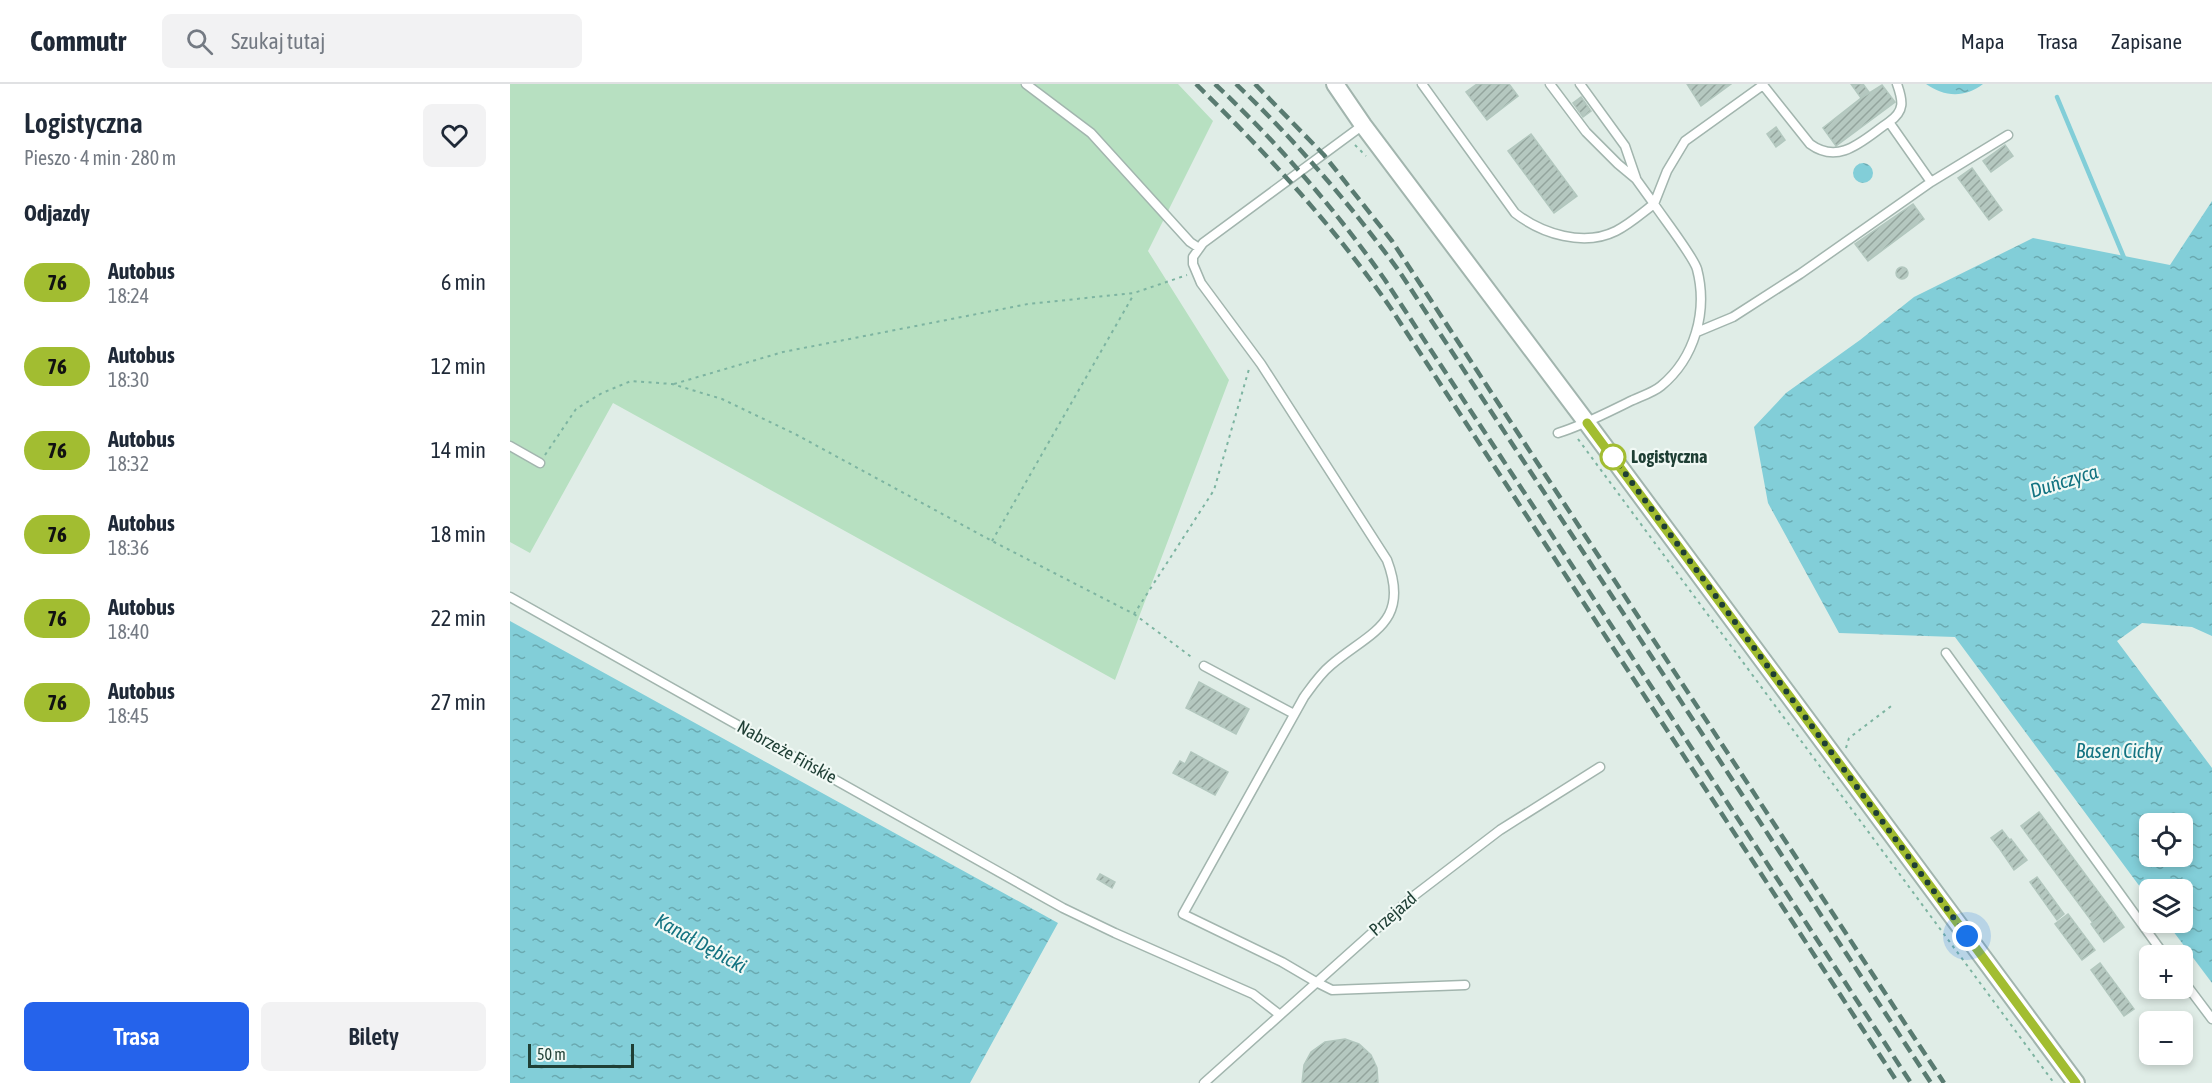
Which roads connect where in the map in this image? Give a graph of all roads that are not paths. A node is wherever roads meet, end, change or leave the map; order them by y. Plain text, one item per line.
1 (1026, 84) edge
2 (1335, 84) edge
3 (1422, 84) edge
4 (1550, 84) edge
5 (1559, 84) edge
6 (1580, 84) edge
7 (1762, 84) edge
8 (1897, 84) edge
9 (1559, 96) junction
10 (1889, 122) junction
11 (1363, 125) junction
12 (2008, 135) dead end
13 (1636, 179) junction
14 (1931, 182) junction
15 (1654, 204) junction
16 (1198, 248) junction
17 (1696, 332) junction
18 (1579, 426) junction
19 (1558, 433) dead end
20 (510, 446) edge
21 (540, 463) road end
22 (510, 597) edge
23 (1946, 653) dead end
24 (1204, 666) road end
25 (1294, 714) junction
26 (1600, 767) dead end
27 (2157, 945) edge
28 (1316, 982) junction
29 (1465, 985) dead end
30 (2193, 994) edge
31 (1280, 1015) junction
32 (2212, 1019) edge
33 (1204, 1083) edge
34 (2076, 1083) edge

1 - 16 lane
2 - 11 street
3 - 15 lane
4 - 9 lane
5 - 9 lane
6 - 13 lane
7 - 10 lane
7 - 15 lane
8 - 10 lane
9 - 13 lane
10 - 14 lane
11 - 16 lane
11 - 18 street
12 - 14 lane
13 - 15 lane
14 - 17 lane
15 - 17 lane
16 - 25 lane
17 - 18 lane
18 - 19 lane
18 - 34 street
20 - 21 lane
22 - 31 lane, Nabrzeże Fińskie
23 - 27 lane
24 - 25 lane
25 - 28 lane
26 - 28 lane, Przejazd
28 - 29 lane
28 - 31 lane, Przejazd
30 - 32 lane
31 - 33 lane, Przejazd

